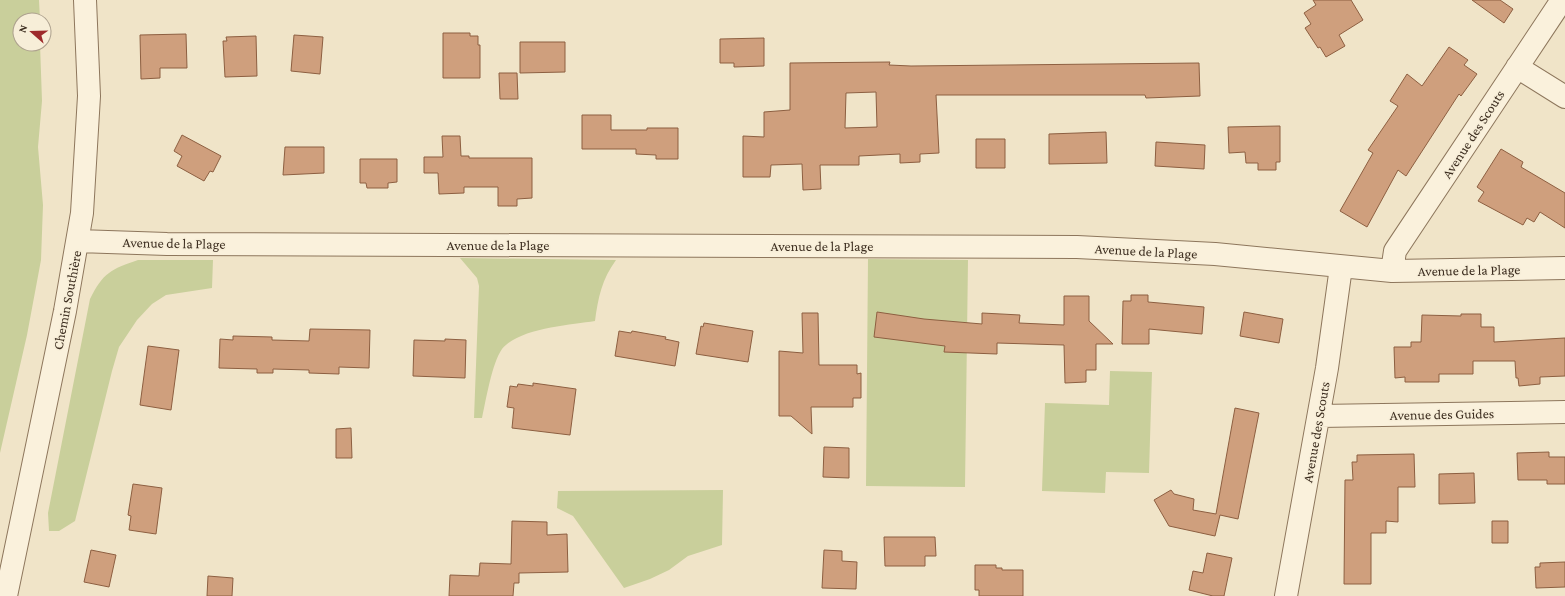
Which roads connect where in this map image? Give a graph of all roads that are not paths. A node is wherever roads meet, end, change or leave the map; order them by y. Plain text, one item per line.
1 (85, 0) edge
2 (1562, 0) edge
3 (1517, 67) junction
4 (1565, 97) edge
5 (78, 241) junction
6 (1341, 267) junction
7 (1565, 268) edge
8 (1392, 271) junction
9 (1565, 412) edge
10 (1319, 416) junction
11 (6, 596) edge
12 (1286, 596) edge

1 - 5 street, Chemin Southière
2 - 3 street, Avenue des Scouts
3 - 4 street
3 - 8 street, Avenue des Scouts
5 - 6 street, Avenue de la Plage
5 - 11 street, Chemin Southière
6 - 8 street, Avenue de la Plage
6 - 10 street, Avenue des Scouts
7 - 8 street, Avenue de la Plage
9 - 10 street, Avenue des Guides
10 - 12 street, Avenue des Scouts

